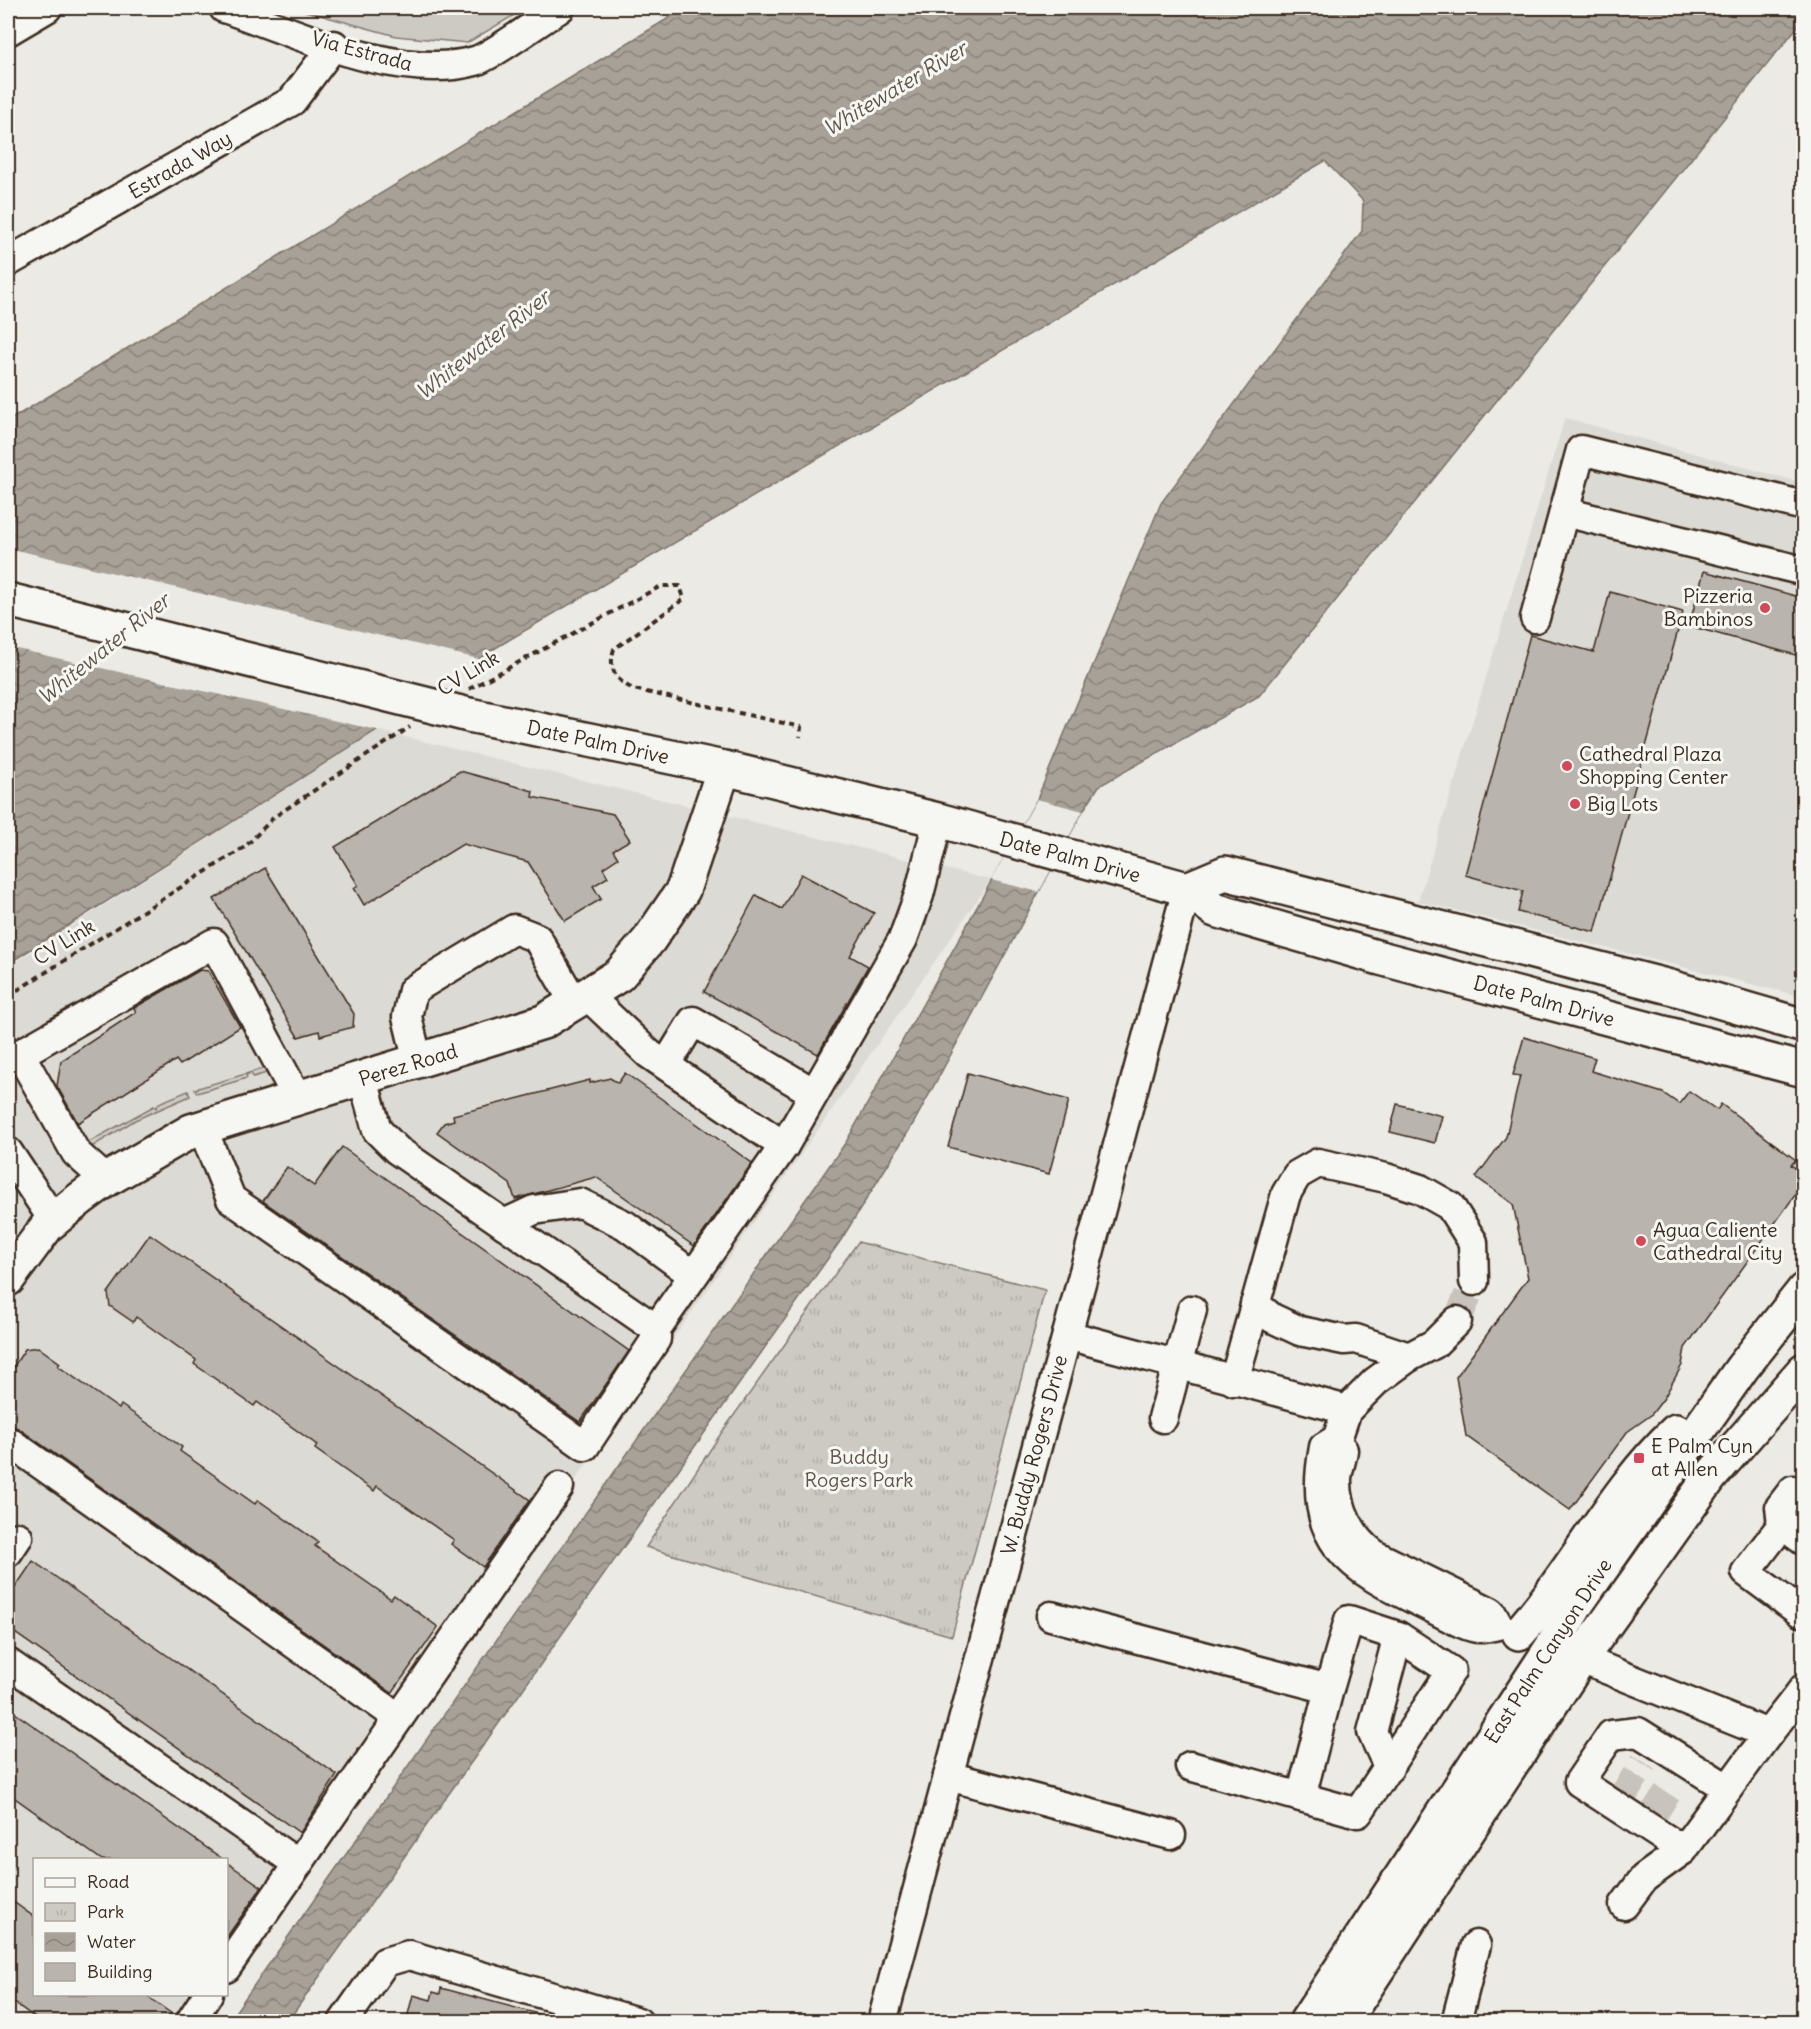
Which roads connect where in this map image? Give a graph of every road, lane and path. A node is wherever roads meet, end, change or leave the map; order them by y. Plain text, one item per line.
1 (47, 8) edge
2 (224, 8) edge
3 (560, 8) edge
4 (8, 31) edge
5 (334, 45) junction
6 (8, 262) edge
7 (1803, 506) edge
8 (1564, 512) junction
9 (1803, 572) edge
10 (8, 600) edge
11 (1535, 618) dead end
12 (466, 703) junction
13 (415, 724) dead end
14 (800, 737) dead end
15 (724, 768) junction
16 (938, 820) junction
17 (1187, 889) junction
18 (8, 996) edge
19 (582, 1000) junction
20 (1803, 1026) edge
21 (14, 1058) edge
22 (418, 1062) junction
23 (666, 1065) junction
24 (1803, 1070) edge
25 (363, 1079) junction
26 (814, 1093) junction
27 (297, 1098) junction
28 (202, 1127) junction
29 (784, 1146) junction
30 (8, 1152) edge
31 (106, 1180) junction
32 (54, 1221) junction
33 (504, 1224) junction
34 (693, 1275) junction
35 (8, 1279) edge
36 (1474, 1281) tunnel mouth
37 (1803, 1290) edge
38 (1255, 1304) junction
39 (1192, 1310) dead end
40 (1457, 1321) tunnel mouth
41 (656, 1329) junction
42 (1067, 1335) junction
43 (1409, 1357) junction
44 (1177, 1366) junction
45 (1742, 1368) junction
46 (1803, 1370) edge
47 (1234, 1381) junction
48 (1347, 1410) junction
49 (1163, 1418) dead end
50 (8, 1441) edge
51 (559, 1487) dead end
52 (1793, 1490) dead end
53 (1793, 1533) edge
54 (1802, 1612) edge
55 (1051, 1616) dead end
56 (1509, 1629) junction
57 (1398, 1636) junction
58 (1566, 1653) junction
59 (8, 1663) edge
60 (1803, 1688) edge
61 (1329, 1689) junction
62 (399, 1718) junction
63 (1768, 1734) junction
64 (1190, 1766) dead end
65 (1389, 1768) junction
66 (948, 1776) junction
67 (1727, 1788) junction
68 (1301, 1797) junction
69 (1171, 1834) dead end
70 (1683, 1850) junction
71 (298, 1864) junction
72 (1624, 1905) dead end
73 (1476, 1945) dead end
74 (228, 1965) edge
75 (1325, 1992) junction
76 (207, 1996) edge
77 (190, 2022) edge
78 (344, 2022) edge
79 (638, 2022) edge
80 (882, 2022) edge
81 (1280, 2022) edge
82 (1306, 2022) edge
83 (1343, 2022) edge
84 (1456, 2022) edge

1 - 4 street
2 - 5 street, Via Estrada
3 - 5 street, Via Estrada
5 - 6 street, Estrada Way
7 - 8 street
8 - 9 street
8 - 11 street
10 - 12 main road, Date Palm Drive, bridge
12 - 14 path, CV Link
12 - 15 main road, Date Palm Drive
13 - 18 path, CV Link
15 - 16 main road, Date Palm Drive
15 - 19 main road, Perez Road
16 - 17 main road, Date Palm Drive
16 - 26 street
17 - 20 main road
17 - 24 main road, Date Palm Drive
17 - 42 street, W. Buddy Rogers Drive
19 - 22 main road, Perez Road
19 - 22 street
19 - 23 street
21 - 27 street
21 - 31 street
22 - 25 main road, Perez Road
23 - 26 street
23 - 29 street
25 - 27 main road, Perez Road
25 - 33 street
26 - 29 street
27 - 28 main road, Perez Road
28 - 31 main road, Perez Road
28 - 41 street
29 - 34 street
30 - 32 street
31 - 32 main road, Perez Road
32 - 35 main road, Perez Road
33 - 34 street
33 - 41 street
34 - 41 street
36 - 38 street
37 - 45 main road, East Palm Canyon Drive
38 - 43 street
38 - 47 street
39 - 44 street
40 - 43 street
42 - 44 street
42 - 66 street, W. Buddy Rogers Drive
43 - 48 street
44 - 47 street
44 - 49 street
45 - 56 main road
45 - 58 main road, East Palm Canyon Drive
46 - 58 main road, East Palm Canyon Drive
47 - 48 street
48 - 56 street
50 - 62 street
51 - 62 street
52 - 53 street
53 - 54 street
55 - 61 street
56 - 58 street
57 - 61 street
57 - 65 street
57 - 65 street
58 - 63 street
58 - 75 main road, East Palm Canyon Drive
58 - 83 main road, East Palm Canyon Drive
59 - 71 street
60 - 63 street
61 - 68 street
62 - 71 street
63 - 67 street
64 - 68 street
65 - 68 street
66 - 69 street
66 - 80 street, W. Buddy Rogers Drive
67 - 70 street
67 - 70 street
70 - 72 street
71 - 74 street
73 - 84 street
75 - 81 main road
75 - 82 main road, East Palm Canyon Drive
76 - 77 street
78 - 79 street

